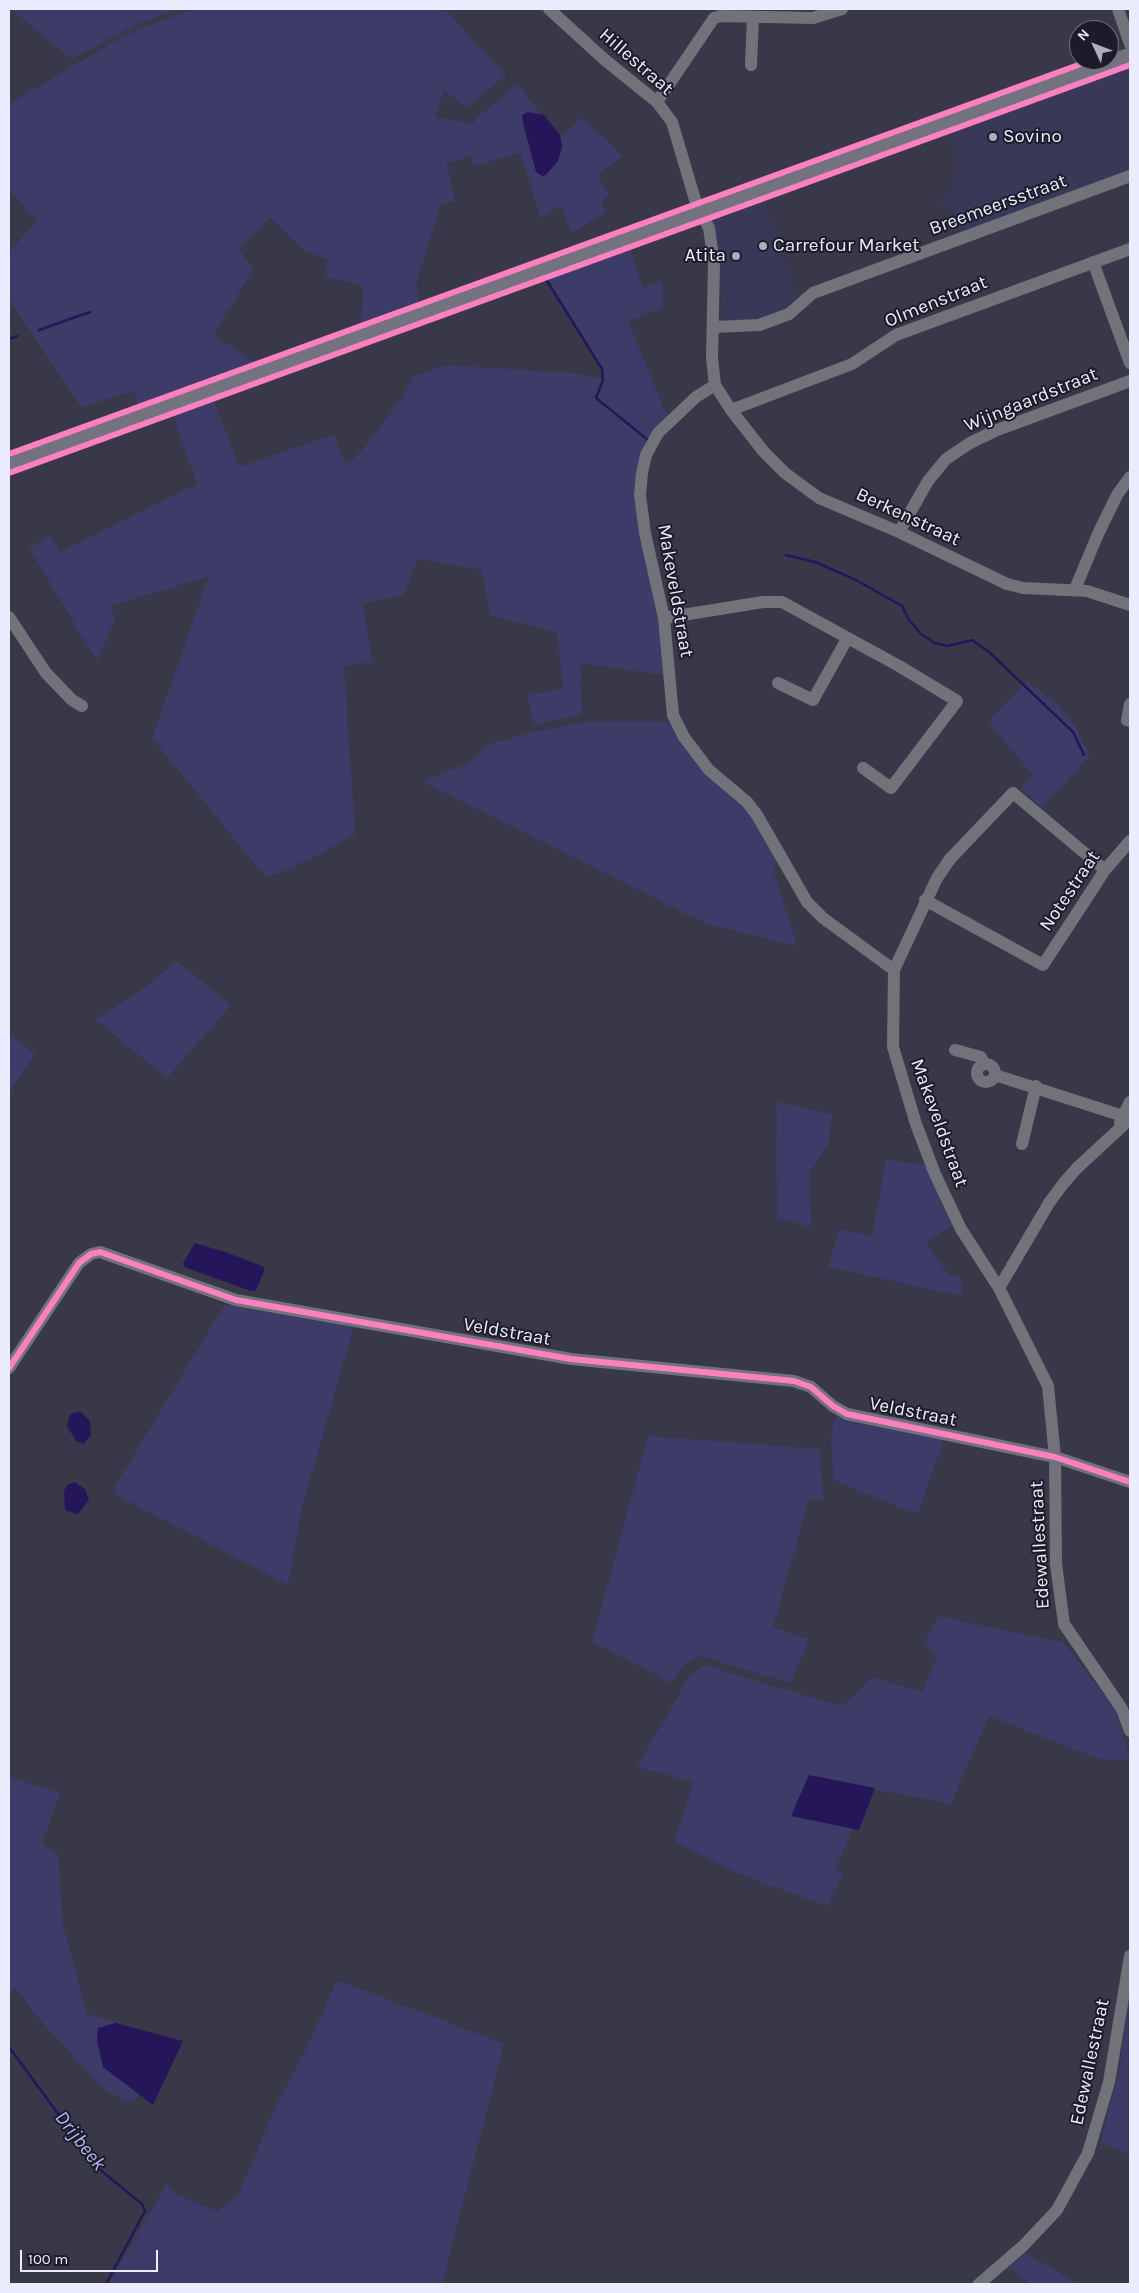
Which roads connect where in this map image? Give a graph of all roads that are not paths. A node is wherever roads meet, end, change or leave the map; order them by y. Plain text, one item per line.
1 (549, 9) edge
2 (842, 9) edge
3 (1118, 9) edge
4 (753, 18) junction
5 (1130, 44) edge
6 (1130, 55) edge
7 (750, 65) dead end
8 (657, 102) junction
9 (1130, 176) edge
10 (699, 212) junction
11 (1130, 249) edge
12 (1093, 262) junction
13 (714, 327) junction
14 (1130, 363) edge
15 (1130, 381) edge
16 (716, 385) junction
17 (731, 410) junction
18 (9, 463) edge
19 (1130, 476) edge
20 (899, 532) junction
21 (1075, 589) junction
22 (1130, 605) edge
23 (9, 618) edge
24 (664, 618) junction
25 (847, 639) junction
26 (778, 683) dead end
27 (1130, 704) edge
28 (82, 706) dead end
29 (1130, 721) edge
30 (862, 768) dead end
31 (1130, 841) edge
32 (1106, 870) junction
33 (925, 900) junction
34 (894, 970) junction
35 (955, 1050) dead end
36 (1036, 1086) junction
37 (1130, 1102) edge
38 (1127, 1118) edge
39 (1022, 1144) dead end
40 (999, 1288) junction
41 (9, 1368) edge
42 (1055, 1456) junction
43 (1130, 1482) edge
44 (1130, 1731) edge
45 (1130, 1956) edge
46 (979, 2284) edge

1 - 8 street, Hillestraat
2 - 4 street
3 - 5 street
4 - 7 street
4 - 8 street
6 - 10 main road
8 - 10 street, Hillestraat
9 - 13 street, Breemeersstraat
10 - 13 street
10 - 18 main road
11 - 12 street, Olmenstraat
12 - 14 street
12 - 17 street, Olmenstraat
13 - 16 street
15 - 20 street, Wijngaardstraat
16 - 17 street, Berkenstraat
16 - 24 street, Makeveldstraat
17 - 20 street, Berkenstraat
19 - 21 street
20 - 21 street, Berkenstraat
21 - 22 street, Berkenstraat
23 - 28 street
24 - 25 street
24 - 34 street, Makeveldstraat
25 - 26 street
25 - 30 street
27 - 29 street
31 - 32 street, Notestraat
32 - 33 street, Notestraat
32 - 33 street
33 - 34 street
34 - 40 street, Makeveldstraat
35 - 36 street
36 - 38 street
36 - 39 street
37 - 38 street
38 - 40 street
40 - 42 street, Makeveldstraat
41 - 42 street, Veldstraat
42 - 43 street, Veldstraat
42 - 44 street, Edewallestraat
45 - 46 street, Edewallestraat

